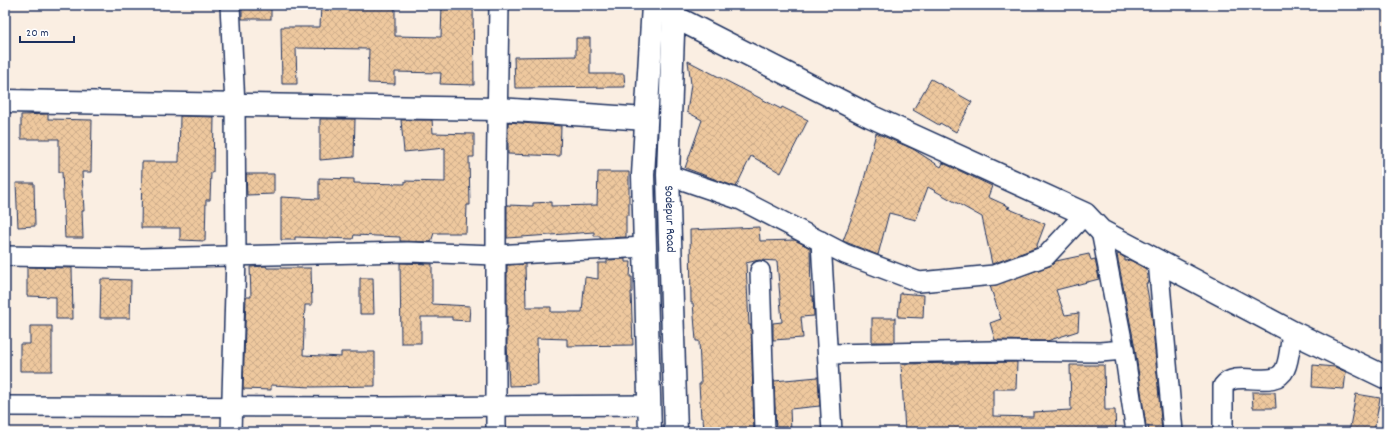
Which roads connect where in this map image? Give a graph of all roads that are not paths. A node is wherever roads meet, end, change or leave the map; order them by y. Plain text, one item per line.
1 (230, 5) edge
2 (499, 5) edge
3 (655, 5) edge
4 (674, 11) edge
5 (5, 101) edge
6 (235, 105) junction
7 (498, 109) junction
8 (646, 119) junction
9 (668, 175) junction
10 (1085, 214) junction
11 (1101, 231) junction
12 (821, 241) junction
13 (645, 247) junction
14 (496, 255) junction
15 (5, 256) edge
16 (236, 256) junction
17 (1158, 261) junction
18 (760, 271) dead end
19 (1292, 332) junction
20 (1124, 350) junction
21 (828, 354) junction
22 (1387, 378) edge
23 (497, 405) junction
24 (649, 405) junction
25 (5, 406) edge
26 (231, 406) junction
27 (231, 432) edge
28 (496, 432) edge
29 (650, 432) edge
30 (676, 432) edge
31 (765, 432) edge
32 (832, 432) edge
33 (1136, 432) edge
34 (1173, 432) edge
35 (1223, 432) edge

1 - 6 street
2 - 7 street
3 - 4 street
3 - 8 street
4 - 9 street, Sodepur Road
4 - 10 street
5 - 6 street
6 - 7 street
6 - 16 street
7 - 8 street
7 - 14 street
8 - 13 street
9 - 12 street
9 - 30 street, Sodepur Road
10 - 11 street
10 - 12 street
11 - 17 street
11 - 20 street
12 - 21 street
13 - 14 street
13 - 24 street
14 - 16 street
14 - 23 street
15 - 16 street
16 - 26 street
17 - 19 street
17 - 34 street
18 - 31 street
19 - 22 street
19 - 35 street
20 - 21 street
20 - 33 street
21 - 32 street
23 - 24 street
23 - 26 street
23 - 28 street
24 - 29 street
25 - 26 street
26 - 27 street

